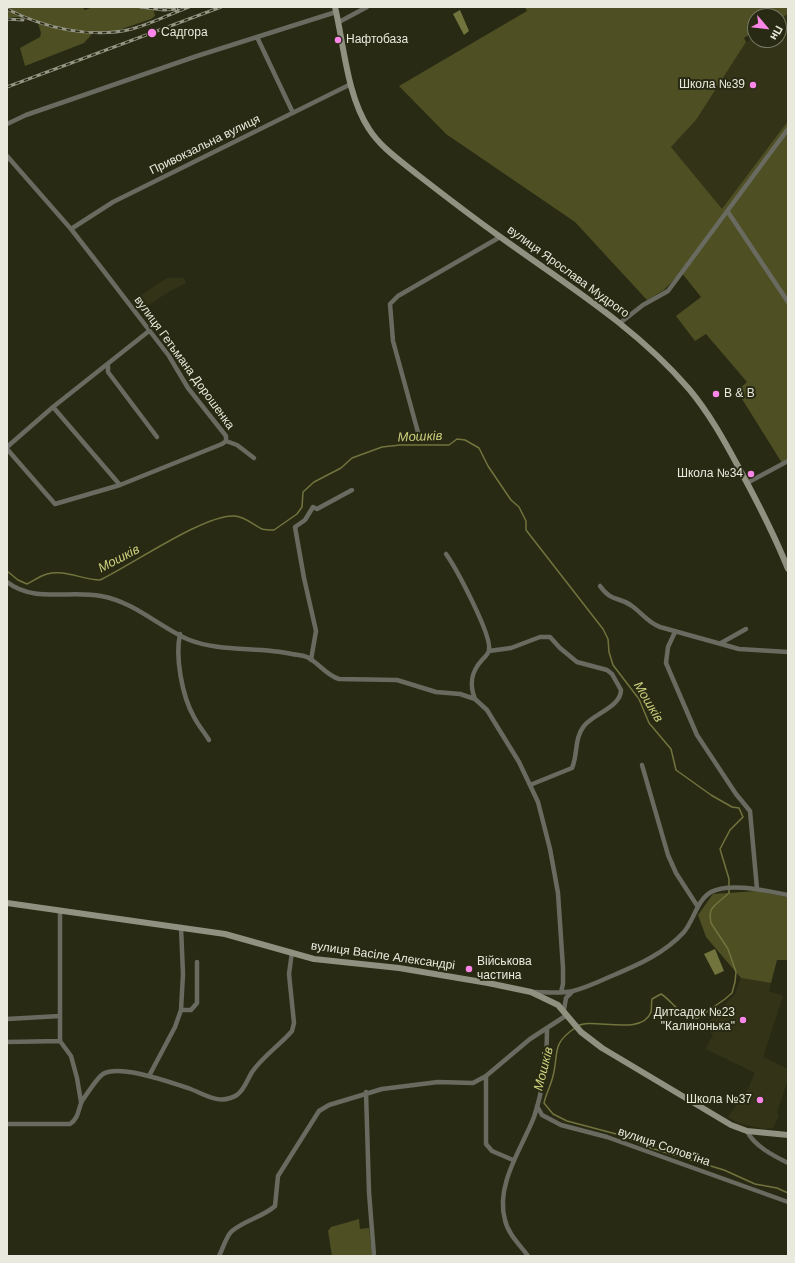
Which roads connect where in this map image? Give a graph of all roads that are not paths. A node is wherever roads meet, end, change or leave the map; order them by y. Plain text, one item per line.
1 (367, 7) edge
2 (335, 9) edge
3 (339, 22) junction
4 (258, 37) junction
5 (351, 84) junction
6 (293, 114) junction
7 (7, 124) edge
8 (788, 129) edge
9 (7, 156) edge
10 (728, 212) junction
11 (71, 229) junction
12 (500, 237) junction
13 (788, 302) edge
14 (620, 323) junction
15 (149, 331) junction
16 (108, 364) junction
17 (53, 407) junction
18 (419, 436) dead end
19 (157, 437) dead end
20 (226, 441) junction
21 (7, 448) edge
22 (254, 458) dead end
23 (788, 461) edge
24 (747, 483) junction
25 (120, 485) junction
26 (352, 490) dead end
27 (446, 554) dead end
28 (788, 569) edge
29 (7, 582) edge
30 (600, 586) dead end
31 (746, 629) dead end
32 (675, 632) junction
33 (180, 634) junction
34 (721, 643) junction
35 (489, 651) junction
36 (788, 652) edge
37 (311, 660) junction
38 (475, 699) junction
39 (209, 740) dead end
40 (642, 765) dead end
41 (530, 785) junction
42 (757, 889) junction
43 (788, 895) edge
44 (7, 903) edge
45 (698, 907) junction
46 (60, 910) junction
47 (181, 927) junction
48 (292, 952) junction
49 (197, 962) dead end
50 (531, 992) junction
51 (561, 992) junction
52 (572, 992) junction
53 (181, 1010) junction
54 (566, 1013) junction
55 (60, 1016) junction
56 (7, 1019) edge
57 (547, 1029) junction
58 (60, 1041) junction
59 (7, 1042) edge
60 (149, 1076) junction
61 (486, 1076) junction
62 (366, 1092) junction
63 (82, 1102) junction
64 (537, 1106) junction
65 (7, 1124) edge
66 (747, 1132) junction
67 (788, 1135) edge
68 (513, 1160) junction
69 (788, 1163) edge
70 (788, 1202) edge
71 (219, 1256) edge
72 (374, 1256) edge
73 (528, 1256) edge

1 - 3 street
2 - 3 main road, вулиця Ярослава Мудрого
2 - 4 street
3 - 5 main road, вулиця Ярослава Мудрого
4 - 6 street
4 - 7 street
5 - 6 street, Привокзальна вулиця
5 - 12 main road, вулиця Ярослава Мудрого
6 - 11 street, Привокзальна вулиця
8 - 10 street
9 - 11 street, вулиця Гетьмана Дорошенка
10 - 13 street
10 - 14 street
11 - 15 street, вулиця Гетьмана Дорошенка
12 - 14 main road, вулиця Ярослава Мудрого
12 - 18 street
14 - 24 main road, вулиця Ярослава Мудрого
15 - 16 street
15 - 20 street, вулиця Гетьмана Дорошенка
16 - 17 street
16 - 19 street
17 - 21 street
17 - 25 street
20 - 22 street
20 - 25 street, вулиця Гетьмана Дорошенка
21 - 25 street, вулиця Гетьмана Дорошенка
23 - 24 street
24 - 28 main road, вулиця Ярослава Мудрого
26 - 37 street
27 - 35 street
29 - 33 street
30 - 32 street
31 - 34 street
32 - 34 street
32 - 42 street
33 - 37 street
33 - 39 street
34 - 36 street
35 - 38 street
35 - 41 street
37 - 38 street
38 - 41 street
40 - 45 street
41 - 51 street
42 - 43 street
42 - 45 street
44 - 46 main road, вулиця Васіле Александрі
45 - 52 street
46 - 47 main road, вулиця Васіле Александрі
46 - 55 street
47 - 48 main road, вулиця Васіле Александрі
47 - 53 street
48 - 50 main road, вулиця Васіле Александрі
48 - 60 street
49 - 53 street
50 - 51 street
50 - 54 main road, вулиця Васіле Александрі
51 - 52 street
52 - 54 street
53 - 60 street
54 - 57 street
54 - 66 main road, вулиця Васіле Александрі
55 - 56 street
55 - 58 street
57 - 61 street
57 - 64 street
58 - 59 street
58 - 63 street
60 - 63 street
61 - 62 street
61 - 68 street
62 - 71 street
62 - 72 street
63 - 65 street
64 - 68 street
64 - 70 street, вулиця Солов'їна
66 - 67 main road, вулиця Васіле Александрі
66 - 69 street
68 - 73 street

